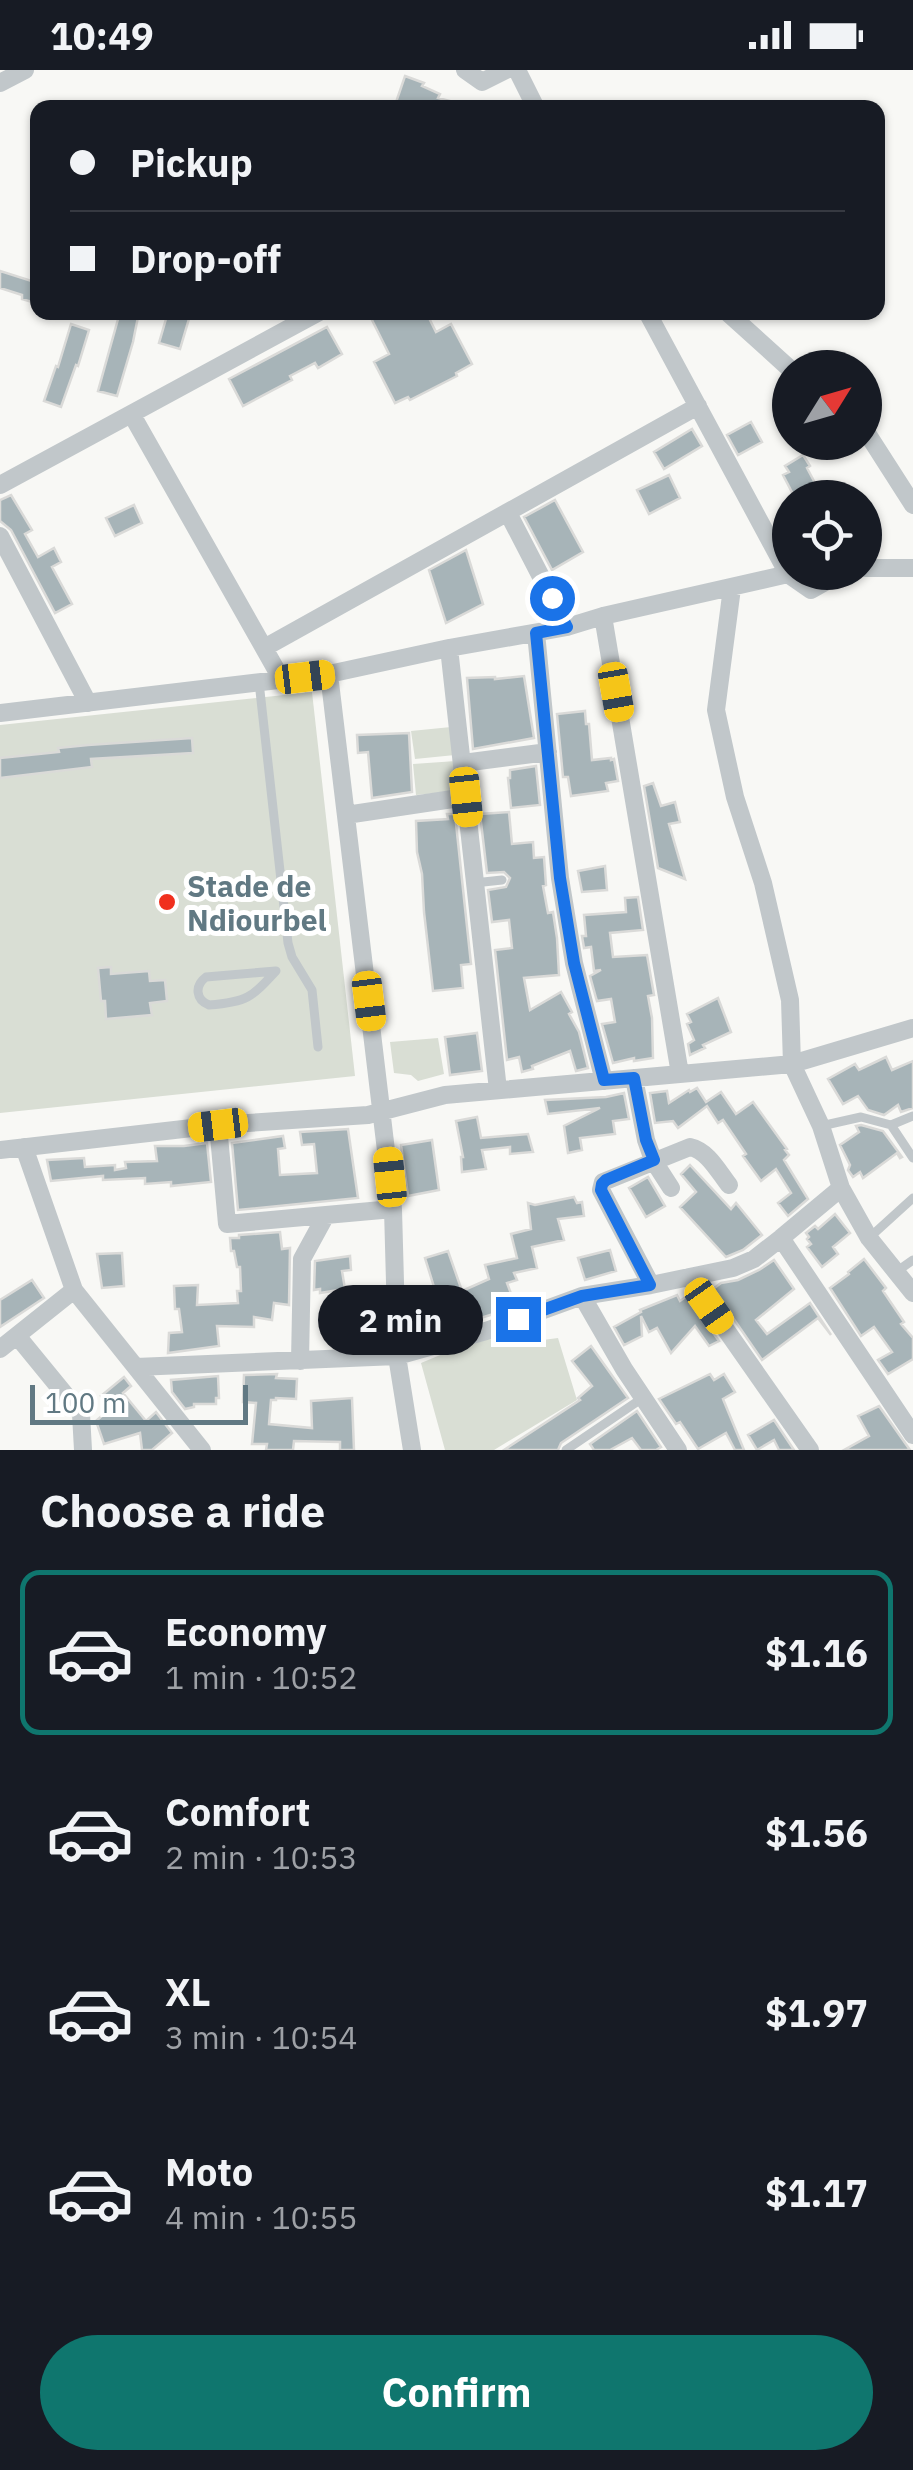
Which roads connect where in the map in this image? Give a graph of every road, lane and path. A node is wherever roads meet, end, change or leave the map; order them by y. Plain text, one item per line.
1 (24, 70) edge
2 (465, 70) edge
3 (506, 70) edge
4 (517, 70) edge
5 (0, 84) edge
6 (532, 100) edge
7 (304, 320) edge
8 (651, 320) edge
9 (736, 320) edge
10 (772, 352) edge
11 (698, 406) junction
12 (132, 415) junction
13 (882, 457) edge
14 (0, 485) edge
15 (913, 505) edge
16 (508, 513) junction
17 (0, 536) edge
18 (772, 544) edge
19 (882, 568) edge
20 (913, 568) edge
21 (9, 573) edge
22 (772, 578) edge
23 (732, 588) junction
24 (603, 616) junction
25 (567, 627) junction
26 (536, 633) junction
27 (264, 648) junction
28 (449, 648) junction
29 (328, 674) junction
30 (282, 680) junction
31 (259, 682) junction
32 (88, 703) junction
33 (0, 713) edge
34 (548, 752) junction
35 (463, 763) junction
36 (466, 797) junction
37 (346, 815) junction
38 (502, 880) dead end
39 (474, 883) junction
40 (296, 964) junction
41 (276, 971) junction
42 (913, 1028) edge
43 (318, 1046) dead end
44 (792, 1064) junction
45 (680, 1074) junction
46 (634, 1078) junction
47 (604, 1080) junction
48 (498, 1090) junction
49 (383, 1113) junction
50 (913, 1116) edge
51 (218, 1125) junction
52 (891, 1125) junction
53 (820, 1126) junction
54 (24, 1147) junction
55 (0, 1150) edge
56 (913, 1158) edge
57 (654, 1160) junction
58 (729, 1185) dead end
59 (671, 1188) dead end
60 (842, 1188) junction
61 (913, 1198) edge
62 (393, 1209) junction
63 (326, 1215) junction
64 (781, 1238) junction
65 (869, 1238) junction
66 (913, 1260) edge
67 (896, 1272) junction
68 (689, 1277) junction
69 (650, 1285) junction
70 (74, 1290) junction
71 (913, 1293) edge
72 (582, 1296) junction
73 (18, 1337) junction
74 (0, 1349) edge
75 (397, 1356) junction
76 (300, 1360) junction
77 (136, 1367) junction
78 (644, 1398) junction
79 (913, 1434) edge
80 (83, 1450) edge
81 (202, 1450) edge
82 (412, 1450) edge
83 (566, 1450) edge
84 (678, 1450) edge
85 (810, 1450) edge

1 - 5 street
2 - 3 street
4 - 6 street
7 - 12 street
8 - 11 street
9 - 10 street
11 - 16 street
11 - 18 street
12 - 14 street
12 - 27 street
13 - 15 street
16 - 25 street
16 - 27 street
17 - 21 street
19 - 20 street
21 - 32 street
22 - 23 street
23 - 24 street
23 - 44 street
24 - 25 street
24 - 45 street
25 - 26 street
26 - 28 street
26 - 34 street
27 - 30 street
28 - 29 street
28 - 35 street
29 - 30 street
29 - 37 street
30 - 31 street
31 - 32 street
31 - 40 lane
32 - 33 street
34 - 35 street
34 - 47 street
35 - 36 street
36 - 37 street
36 - 39 street
37 - 49 street
38 - 39 lane
39 - 48 street
40 - 41 lane
40 - 43 lane
41 - 41 lane
42 - 44 street
44 - 45 street
44 - 53 street
45 - 46 street
46 - 47 street
46 - 57 street
47 - 48 street
48 - 49 street
49 - 51 street
49 - 62 street
50 - 52 lane
51 - 54 street
51 - 63 street
52 - 53 lane
52 - 56 lane
53 - 60 street
54 - 55 street
54 - 70 street
57 - 58 street
57 - 59 street
57 - 69 street
60 - 64 street
60 - 65 street
61 - 65 lane
62 - 63 street
62 - 75 street
63 - 76 street
64 - 68 street
64 - 79 street
65 - 67 street
66 - 67 lane
67 - 71 street
68 - 69 street
68 - 85 street
69 - 72 street
70 - 73 street
70 - 77 street
72 - 75 street
72 - 78 street
73 - 74 street
73 - 80 street
75 - 76 street
75 - 82 street
76 - 77 street
77 - 81 street
78 - 83 lane
78 - 84 street

